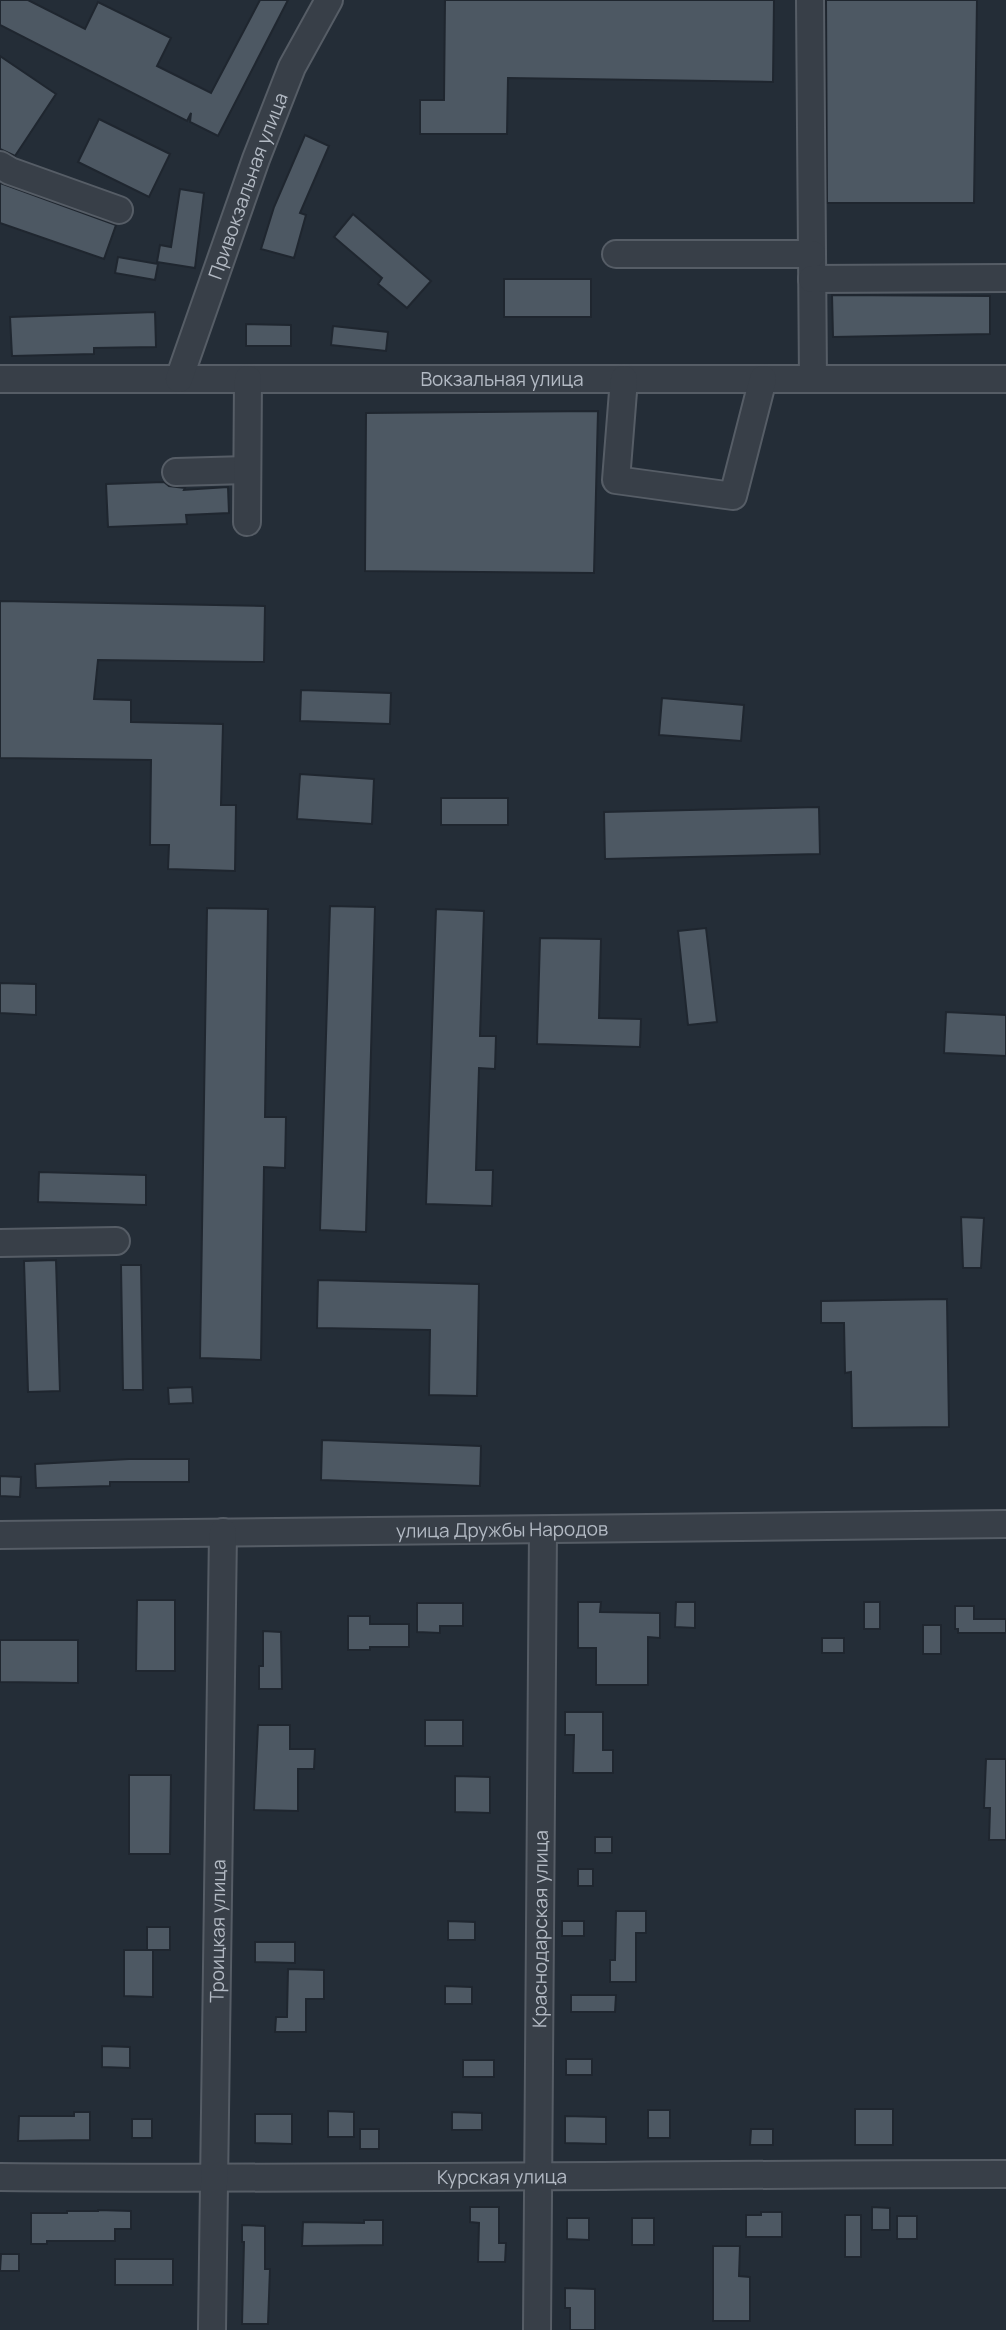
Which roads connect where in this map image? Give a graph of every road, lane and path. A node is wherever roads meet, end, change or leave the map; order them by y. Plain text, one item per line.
1 (329, 0) edge
2 (810, 0) edge
3 (0, 165) edge
4 (119, 210) dead end
5 (616, 254) dead end
6 (812, 267) junction
7 (1006, 278) edge
8 (0, 379) edge
9 (179, 379) junction
10 (248, 379) junction
11 (624, 379) junction
12 (763, 379) junction
13 (813, 379) junction
14 (1006, 379) edge
15 (247, 470) junction
16 (176, 472) dead end
17 (247, 522) dead end
18 (116, 1241) dead end
19 (0, 1243) edge
20 (1006, 1524) edge
21 (542, 1530) junction
22 (223, 1532) junction
23 (0, 1535) edge
24 (1006, 2174) edge
25 (539, 2175) junction
26 (0, 2177) edge
27 (215, 2179) junction
28 (212, 2330) edge
29 (537, 2330) edge

1 - 9 street, Привокзальная улица
2 - 6 street
3 - 4 street
5 - 6 street
6 - 7 street
6 - 13 street
8 - 9 street, Вокзальная улица
9 - 10 street, Вокзальная улица
10 - 11 street, Вокзальная улица
10 - 15 street
11 - 12 street, Вокзальная улица
11 - 12 street
12 - 13 street, Вокзальная улица
13 - 14 street, Вокзальная улица
15 - 16 street
15 - 17 street
18 - 19 street
20 - 21 street, улица Дружбы Народов
21 - 22 street, улица Дружбы Народов
21 - 25 street, Краснодарская улица
22 - 23 street, улица Дружбы Народов
22 - 27 street, Троицкая улица
24 - 25 street, Курская улица
25 - 27 street, Курская улица
25 - 29 street, Краснодарская улица
26 - 27 street, Курская улица
27 - 28 street, Троицкая улица

